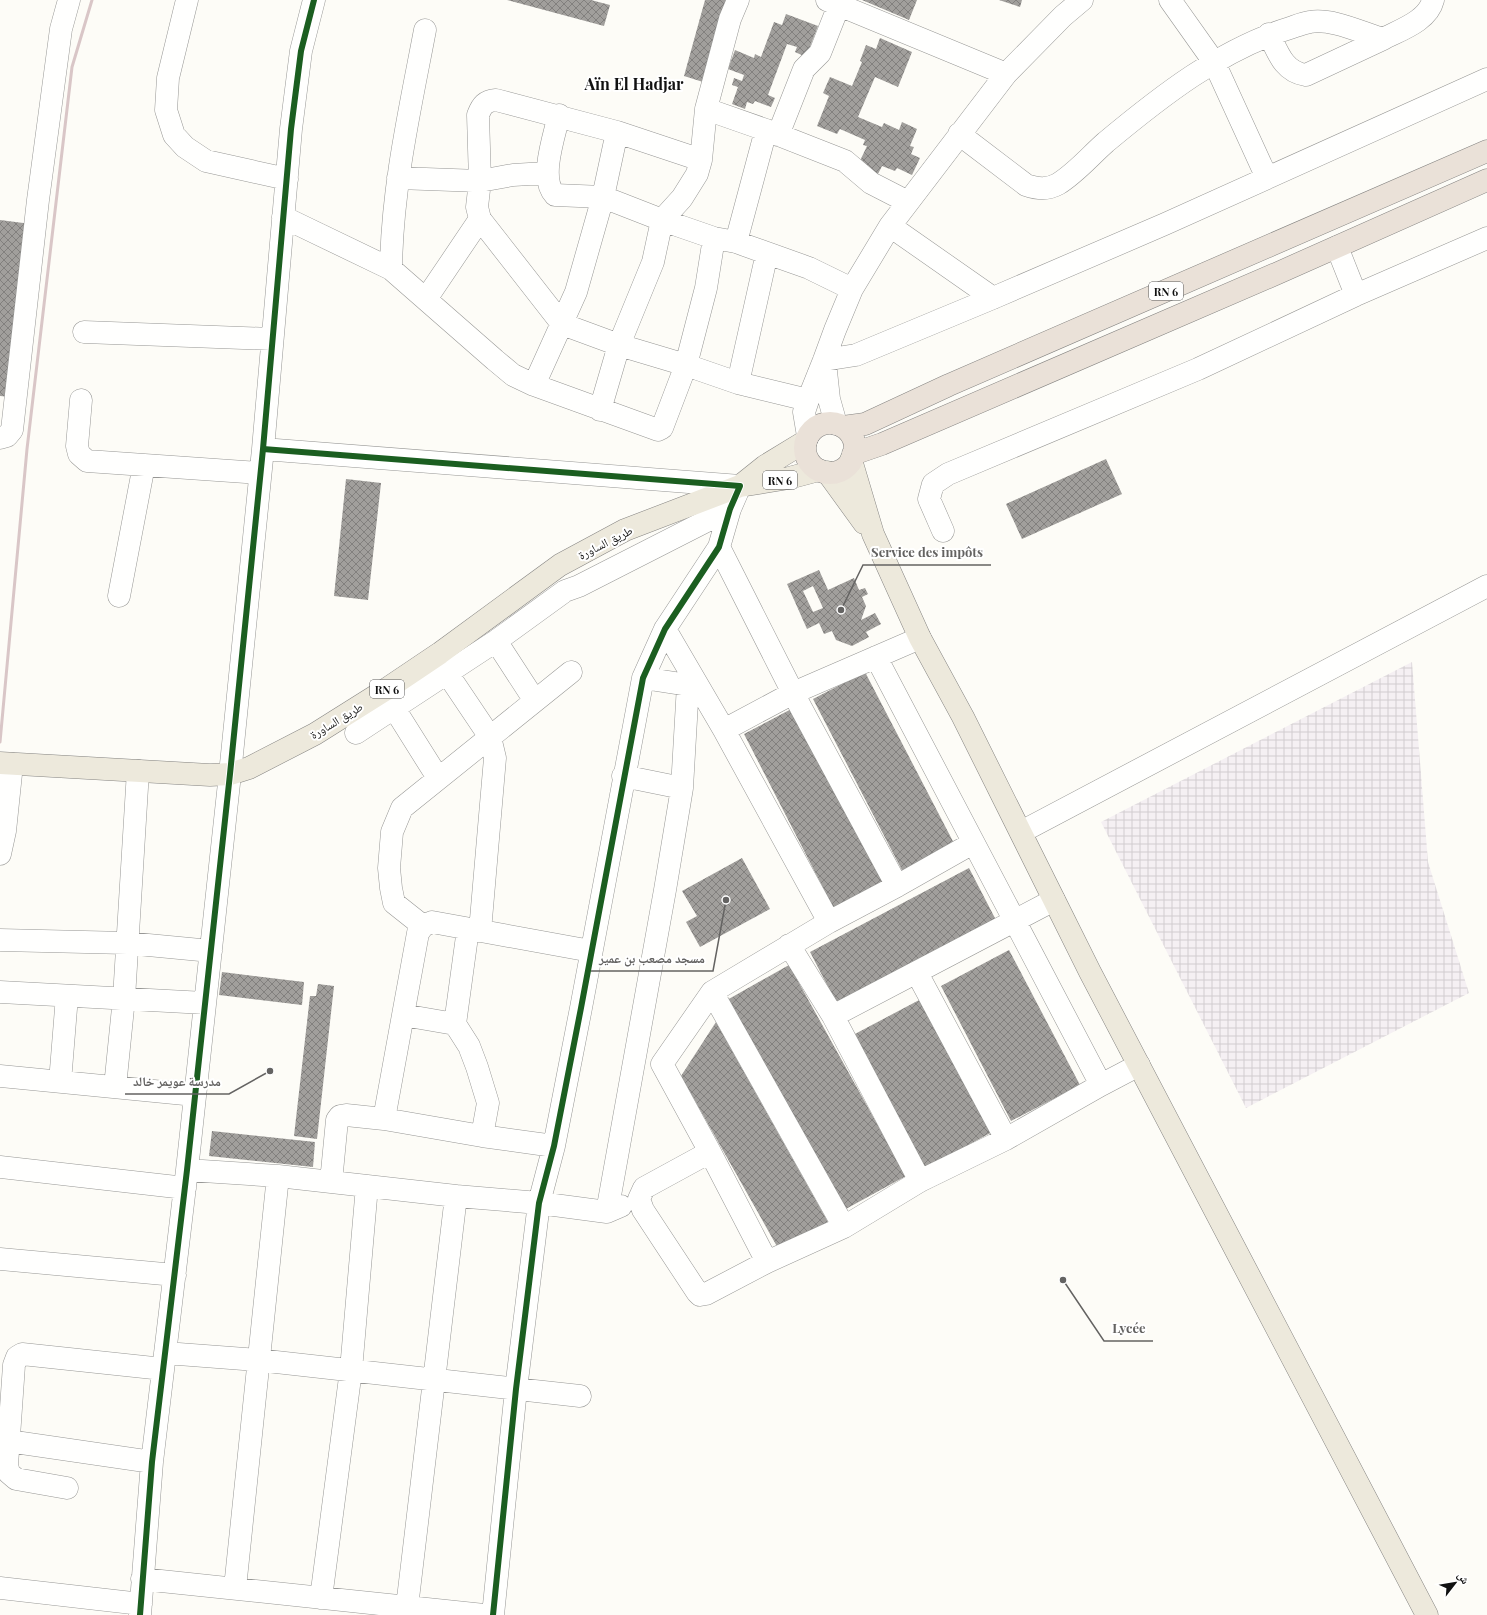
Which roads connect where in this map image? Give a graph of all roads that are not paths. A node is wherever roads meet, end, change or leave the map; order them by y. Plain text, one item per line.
1 (69, 0) edge
2 (187, 0) edge
3 (314, 0) edge
4 (738, 0) edge
5 (1082, 0) edge
6 (1170, 0) edge
7 (1433, 0) edge
8 (836, 2) edge
9 (425, 30) dead end
10 (1269, 34) junction
11 (1383, 39) junction
12 (1214, 62) junction
13 (1006, 74) junction
14 (1487, 79) edge
15 (706, 109) junction
16 (558, 116) junction
17 (617, 132) junction
18 (772, 132) junction
19 (960, 134) junction
20 (1487, 151) edge
21 (701, 160) junction
22 (546, 173) junction
23 (287, 178) junction
24 (398, 178) junction
25 (1267, 178) junction
26 (1487, 180) edge
27 (480, 181) junction
28 (603, 197) junction
29 (908, 202) junction
30 (283, 217) junction
31 (480, 219) junction
32 (662, 220) junction
33 (890, 226) junction
34 (714, 238) junction
35 (1487, 238) edge
36 (736, 242) junction
37 (1337, 247) junction
38 (766, 253) junction
39 (391, 269) junction
40 (852, 289) junction
41 (1356, 295) junction
42 (993, 298) junction
43 (426, 299) junction
44 (562, 324) junction
45 (84, 332) dead end
46 (272, 339) junction
47 (619, 345) junction
48 (824, 360) junction
49 (686, 364) junction
50 (738, 383) junction
51 (534, 386) junction
52 (81, 400) dead end
53 (808, 400) junction
54 (600, 410) junction
55 (840, 426) junction
56 (0, 438) edge
57 (807, 438) junction
58 (263, 449) junction
59 (852, 457) junction
60 (144, 465) junction
61 (823, 471) junction
62 (260, 473) junction
63 (740, 486) junction
64 (730, 509) junction
65 (943, 531) dead end
66 (873, 534) junction
67 (719, 547) junction
68 (1487, 586) edge
69 (119, 596) dead end
70 (665, 629) junction
71 (920, 638) junction
72 (496, 641) junction
73 (876, 657) junction
74 (571, 672) dead end
75 (447, 673) junction
76 (643, 678) junction
77 (691, 681) junction
78 (793, 693) junction
79 (535, 701) junction
80 (394, 708) junction
81 (724, 730) junction
82 (356, 733) dead end
83 (490, 737) junction
84 (6, 764) edge
85 (138, 770) junction
86 (230, 774) junction
87 (623, 776) junction
88 (438, 778) junction
89 (682, 788) junction
90 (1021, 832) junction
91 (973, 843) junction
92 (0, 854) edge
93 (897, 886) junction
94 (1054, 900) junction
95 (1015, 921) junction
96 (829, 922) junction
97 (423, 926) junction
98 (474, 930) junction
99 (0, 940) edge
100 (127, 943) junction
101 (789, 945) junction
102 (211, 951) junction
103 (591, 951) junction
104 (917, 973) junction
105 (0, 992) edge
106 (712, 992) junction
107 (67, 996) junction
108 (124, 998) junction
109 (205, 1003) junction
110 (404, 1015) junction
111 (833, 1016) junction
112 (455, 1024) junction
113 (1139, 1065) junction
114 (0, 1076) edge
115 (60, 1082) junction
116 (1101, 1085) junction
117 (115, 1087) junction
118 (195, 1095) junction
119 (384, 1119) junction
120 (482, 1136) junction
121 (1006, 1139) junction
122 (554, 1146) junction
123 (710, 1152) junction
124 (0, 1167) edge
125 (278, 1176) junction
126 (186, 1179) junction
127 (920, 1181) junction
128 (331, 1182) junction
129 (367, 1186) junction
130 (456, 1196) junction
131 (639, 1199) junction
132 (539, 1202) junction
133 (607, 1212) junction
134 (844, 1227) junction
135 (0, 1259) edge
136 (767, 1262) junction
137 (175, 1275) junction
138 (258, 1360) junction
139 (164, 1361) junction
140 (351, 1370) junction
141 (434, 1380) junction
142 (516, 1389) junction
143 (580, 1396) dead end
144 (8, 1441) junction
145 (152, 1462) junction
146 (67, 1488) dead end
147 (142, 1579) junction
148 (0, 1588) edge
149 (235, 1588) junction
150 (321, 1598) junction
151 (407, 1608) junction
152 (140, 1609) edge
153 (484, 1615) edge
154 (494, 1615) edge
155 (1427, 1615) edge

1 - 56 street
2 - 23 street
3 - 23 street
4 - 15 street
5 - 13 street
6 - 12 street
7 - 11 street
8 - 13 street
8 - 18 street
9 - 24 street
10 - 11 street
10 - 11 street
10 - 12 street
12 - 19 street
12 - 25 street
13 - 19 street
14 - 25 street
15 - 18 street
15 - 21 street
16 - 17 street
16 - 22 street
16 - 27 street
17 - 21 street
17 - 28 street
18 - 29 street
18 - 36 street
19 - 29 street
20 - 55 highway, RN 6
21 - 32 street
22 - 27 street
22 - 28 street
23 - 30 street
24 - 27 street
24 - 39 street
25 - 42 street
26 - 37 highway, RN 6
27 - 31 street
28 - 32 street
28 - 44 street
29 - 33 street
30 - 39 street
30 - 46 street
31 - 43 street
31 - 44 street
32 - 34 street
32 - 47 street
33 - 40 street
33 - 42 street
34 - 36 street
34 - 49 street
35 - 41 street
36 - 38 street
37 - 41 street
37 - 59 highway, RN 6
38 - 40 street
38 - 50 street
39 - 43 street
40 - 48 street
41 - 65 street
42 - 48 street
43 - 51 street
44 - 47 street
44 - 51 street
45 - 46 street
46 - 58 street
47 - 49 street
47 - 54 street
48 - 53 street
48 - 55 street
49 - 50 street
49 - 54 street
50 - 53 street
51 - 54 street
52 - 60 street
53 - 57 street
55 - 57 highway
55 - 59 highway
57 - 61 highway
57 - 63 main road, RN 6
58 - 62 street
58 - 63 street
59 - 61 highway
59 - 66 main road
60 - 62 street
60 - 69 street
61 - 63 main road, RN 6
61 - 66 main road
62 - 86 street
63 - 64 street
63 - 86 main road, طريق الساورة / RN 6
64 - 67 street
64 - 72 street
66 - 71 main road
67 - 70 street
67 - 78 street
68 - 90 street
70 - 76 street
70 - 77 street
71 - 73 street
71 - 90 main road
72 - 75 street
72 - 79 street
73 - 78 street
73 - 91 street
74 - 79 street
75 - 80 street
75 - 83 street
76 - 77 street
76 - 87 street
77 - 81 street
77 - 89 street
78 - 81 street
78 - 93 street
79 - 83 street
80 - 82 street
80 - 88 street
81 - 96 street
83 - 88 street
83 - 98 street
84 - 85 main road, طريق الساورة / RN 6
84 - 92 street
85 - 86 main road, طريق الساورة / RN 6
85 - 100 street
86 - 102 street
87 - 89 street
87 - 103 street
88 - 97 street
89 - 133 street
90 - 94 main road
91 - 93 street
91 - 95 street
93 - 96 street
94 - 95 street
94 - 113 main road
95 - 104 street
95 - 116 street
96 - 101 street
97 - 98 street
97 - 110 street
98 - 103 street
98 - 112 street
99 - 100 street
100 - 102 street
100 - 108 street
101 - 106 street
101 - 111 street
102 - 109 street
103 - 122 street
104 - 111 street
104 - 121 street
105 - 107 street
106 - 123 street
106 - 134 street
107 - 108 street
107 - 115 street
108 - 109 street
108 - 117 street
109 - 118 street
110 - 112 street
110 - 119 street
111 - 127 street
112 - 120 street
113 - 116 street
113 - 155 main road
114 - 115 street
115 - 117 street
116 - 121 street
117 - 118 street
118 - 126 street
119 - 120 street
119 - 128 street
120 - 122 street
121 - 127 street
122 - 132 street
123 - 131 street
123 - 136 street
124 - 126 street
125 - 126 street
125 - 128 street
125 - 138 street
126 - 137 street
127 - 134 street
128 - 129 street
129 - 130 street
129 - 140 street
130 - 132 street
130 - 141 street
131 - 133 street
131 - 136 street
132 - 133 street
132 - 142 street
134 - 136 street
135 - 137 street
137 - 139 street
138 - 139 street
138 - 140 street
138 - 149 street
139 - 144 street
139 - 145 street
140 - 141 street
140 - 150 street
141 - 142 street
141 - 151 street
142 - 143 street
142 - 154 street
144 - 145 street
144 - 146 street
145 - 147 street
147 - 149 street
147 - 152 street
148 - 152 street
149 - 150 street
150 - 151 street
151 - 153 street

